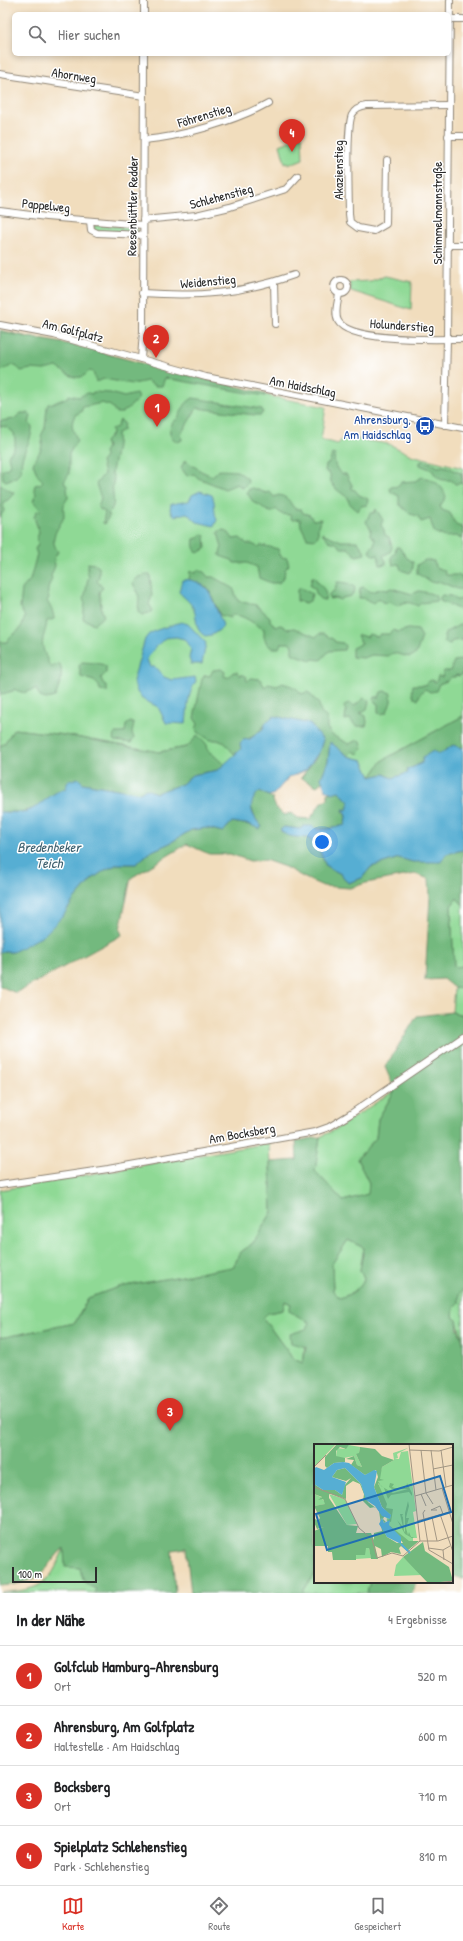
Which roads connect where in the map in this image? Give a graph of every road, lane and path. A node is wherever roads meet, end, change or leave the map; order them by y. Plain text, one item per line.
1 (144, 0) edge
2 (450, 0) edge
3 (144, 12) edge
4 (449, 12) edge
5 (451, 19) edge
6 (463, 19) edge
7 (144, 56) edge
8 (449, 56) edge
9 (0, 74) edge
10 (144, 96) junction
11 (268, 103) dead end
12 (449, 104) junction
13 (448, 136) junction
14 (463, 136) edge
15 (144, 140) junction
16 (387, 160) dead end
17 (298, 176) dead end
18 (0, 210) edge
19 (90, 222) junction
20 (143, 223) junction
21 (143, 236) junction
22 (448, 245) junction
23 (463, 245) edge
24 (294, 275) dead end
25 (274, 282) junction
26 (142, 293) junction
27 (339, 294) dead end
28 (275, 324) dead end
29 (0, 325) edge
30 (447, 339) junction
31 (463, 339) edge
32 (141, 359) junction
33 (444, 425) junction
34 (463, 428) edge
35 (463, 1037) edge
36 (0, 1185) edge

1 - 3 street
2 - 4 street, Schimmelmannstraße
5 - 6 street
7 - 10 street, Reesenbüttler Redder
8 - 12 street, Schimmelmannstraße
9 - 10 street, Ahornweg
10 - 15 street, Reesenbüttler Redder
11 - 15 street, Föhrenstieg
12 - 13 street, Schimmelmannstraße
12 - 16 street, Akazienstieg
13 - 14 street
13 - 22 street, Schimmelmannstraße
15 - 20 street, Reesenbüttler Redder
17 - 20 street, Schlehenstieg
18 - 19 street, Pappelweg
19 - 20 street, Pappelweg
19 - 21 street
20 - 21 street, Reesenbüttler Redder
21 - 26 street, Reesenbüttler Redder
22 - 23 street
22 - 30 street, Schimmelmannstraße
24 - 25 street, Weidenstieg
25 - 26 street, Weidenstieg
25 - 28 street
26 - 32 street, Reesenbüttler Redder
27 - 30 street, Holunderstieg
29 - 32 street, Am Golfplatz
30 - 31 street, Holunderstieg
30 - 33 street, Schimmelmannstraße
32 - 33 street, Am Haidschlag
33 - 34 street, Am Haidschlag
35 - 36 street, Am Bocksberg

